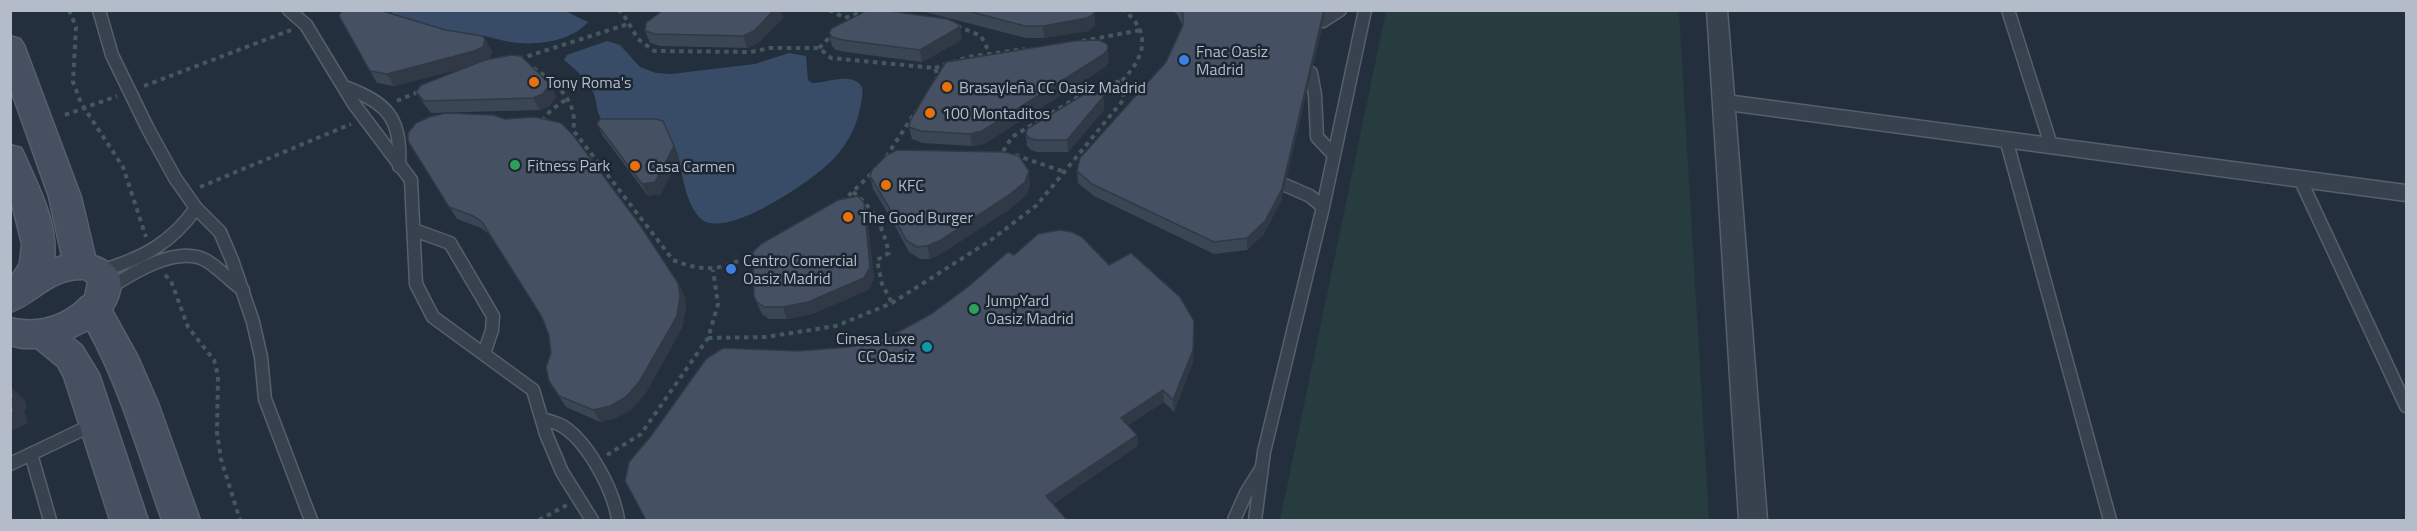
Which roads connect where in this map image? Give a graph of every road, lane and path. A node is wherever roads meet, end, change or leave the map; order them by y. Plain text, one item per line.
1 (99, 10) edge
2 (288, 10) edge
3 (829, 10) edge
4 (867, 10) edge
5 (1124, 10) edge
6 (1340, 10) edge
7 (1365, 10) edge
8 (1717, 10) edge
9 (2008, 10) edge
10 (622, 11) edge
11 (845, 18) junction
12 (1323, 21) edge
13 (628, 24) junction
14 (946, 24) edge
15 (306, 25) junction
16 (1141, 30) junction
17 (1078, 42) edge
18 (10, 45) edge
19 (819, 48) junction
20 (1033, 48) edge
21 (989, 52) junction
22 (521, 64) edge
23 (529, 66) edge
24 (935, 68) junction
25 (1311, 73) edge
26 (1122, 81) junction
27 (932, 86) edge
28 (345, 87) junction
29 (427, 88) edge
30 (129, 92) junction
31 (567, 99) junction
32 (396, 101) dead end
33 (1724, 102) junction
34 (920, 105) edge
35 (65, 115) dead end
36 (364, 118) junction
37 (531, 121) edge
38 (542, 121) junction
39 (551, 125) edge
40 (561, 130) edge
41 (573, 130) junction
42 (2006, 139) junction
43 (2051, 145) junction
44 (890, 152) junction
45 (901, 152) edge
46 (1333, 154) junction
47 (10, 156) edge
48 (885, 159) edge
49 (399, 166) junction
50 (874, 172) edge
51 (1065, 172) junction
52 (2300, 179) junction
53 (1285, 185) edge
54 (854, 192) junction
55 (186, 193) junction
56 (2406, 193) edge
57 (836, 206) edge
58 (1323, 207) junction
59 (196, 208) junction
60 (414, 230) junction
61 (764, 249) edge
62 (713, 270) junction
63 (95, 284) junction
64 (243, 291) junction
65 (18, 292) edge
66 (892, 303) junction
67 (27, 333) edge
68 (708, 338) junction
69 (484, 354) junction
70 (2406, 405) edge
71 (542, 419) junction
72 (98, 422) junction
73 (31, 454) junction
74 (594, 463) junction
75 (10, 464) edge
76 (1261, 468) junction
77 (50, 520) edge
78 (129, 520) edge
79 (181, 520) edge
80 (311, 520) edge
81 (592, 520) edge
82 (618, 520) edge
83 (1234, 520) edge
84 (1255, 520) edge
85 (1753, 520) edge
86 (2110, 520) edge

1 - 30 lane
2 - 15 lane
3 - 11 path
4 - 11 path
5 - 16 path
6 - 12 lane
7 - 46 lane
8 - 33 street
9 - 43 lane
10 - 13 path
11 - 19 path
13 - 19 path
13 - 22 path
14 - 21 path
15 - 28 lane
15 - 30 path
16 - 17 path
16 - 26 path
18 - 63 street
19 - 24 path
20 - 21 path
21 - 24 path
23 - 31 path
24 - 27 path
25 - 46 lane
26 - 51 path
26 - 51 path
28 - 36 lane
28 - 49 lane
29 - 32 path
30 - 35 path
30 - 55 lane
31 - 38 path
31 - 41 path
33 - 42 street
33 - 85 street
34 - 44 path
36 - 49 lane
36 - 55 path
37 - 38 path
38 - 39 path
40 - 41 path
41 - 62 path
42 - 43 street
42 - 86 lane
43 - 52 street
44 - 45 path
44 - 48 path
46 - 58 lane
47 - 65 street
49 - 60 lane
50 - 54 path
51 - 66 path
52 - 56 street
52 - 70 lane
53 - 58 lane
54 - 57 path
54 - 66 path
55 - 59 lane
58 - 76 lane
59 - 63 lane
59 - 64 lane
60 - 69 lane
60 - 69 lane
61 - 62 path
62 - 68 path
63 - 64 lane
63 - 65 street
63 - 67 street
63 - 79 street
64 - 80 lane
66 - 68 path
67 - 72 street
68 - 74 path
69 - 71 lane
71 - 74 lane
71 - 81 lane
72 - 73 lane
72 - 78 street
73 - 75 lane
73 - 77 lane
74 - 82 lane
76 - 83 lane
76 - 84 lane

